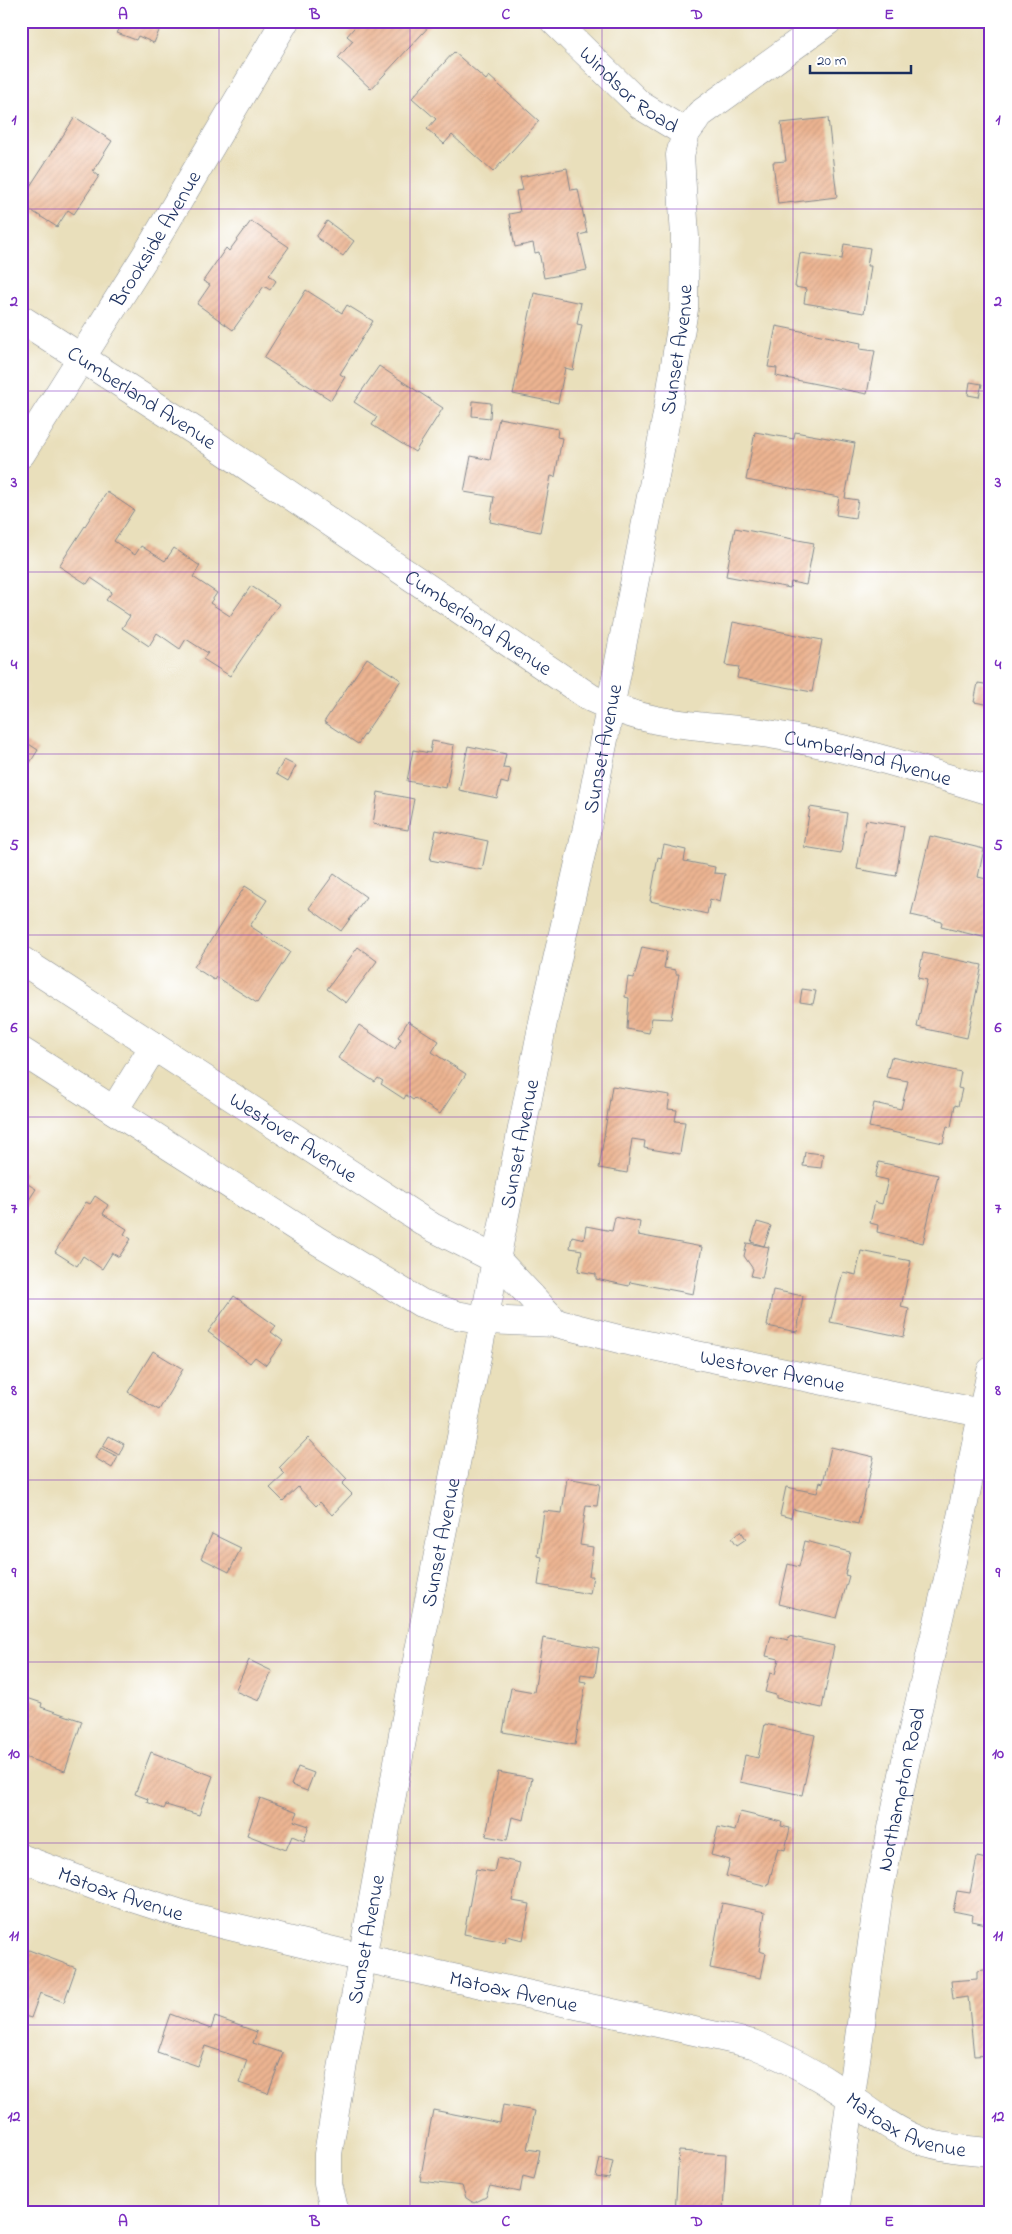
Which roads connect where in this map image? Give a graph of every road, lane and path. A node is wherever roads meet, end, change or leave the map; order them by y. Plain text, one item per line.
1 (285, 21) edge
2 (554, 21) edge
3 (828, 21) edge
4 (686, 133) junction
5 (21, 319) edge
6 (81, 358) junction
7 (21, 454) edge
8 (610, 707) junction
9 (991, 791) edge
10 (21, 960) edge
11 (154, 1046) junction
12 (21, 1051) edge
13 (114, 1110) junction
14 (497, 1260) junction
15 (485, 1320) junction
16 (556, 1323) junction
17 (991, 1371) edge
18 (986, 1414) edge
19 (21, 1858) edge
20 (363, 1958) junction
21 (852, 2099) junction
22 (991, 2152) edge
23 (335, 2213) edge
24 (835, 2213) edge

1 - 6 street, Brookside Avenue
2 - 4 street, Windsor Road
3 - 4 street, Sunset Avenue
4 - 8 street, Sunset Avenue
5 - 6 street, Cumberland Avenue
6 - 7 street, Brookside Avenue
6 - 8 street, Cumberland Avenue
8 - 9 street, Cumberland Avenue
8 - 14 street, Sunset Avenue
10 - 11 street, Westover Avenue
11 - 13 street
11 - 14 street, Westover Avenue
12 - 13 street, Westover Avenue
13 - 15 street, Westover Avenue
14 - 15 street, Sunset Avenue
14 - 16 street, Westover Avenue
15 - 16 street, Westover Avenue
15 - 20 street, Sunset Avenue
16 - 18 street, Westover Avenue
17 - 18 street, Northampton Road
18 - 21 street, Northampton Road
19 - 20 street, Matoax Avenue
20 - 21 street, Matoax Avenue
20 - 23 street, Sunset Avenue
21 - 22 street, Matoax Avenue
21 - 24 street, Northampton Road

